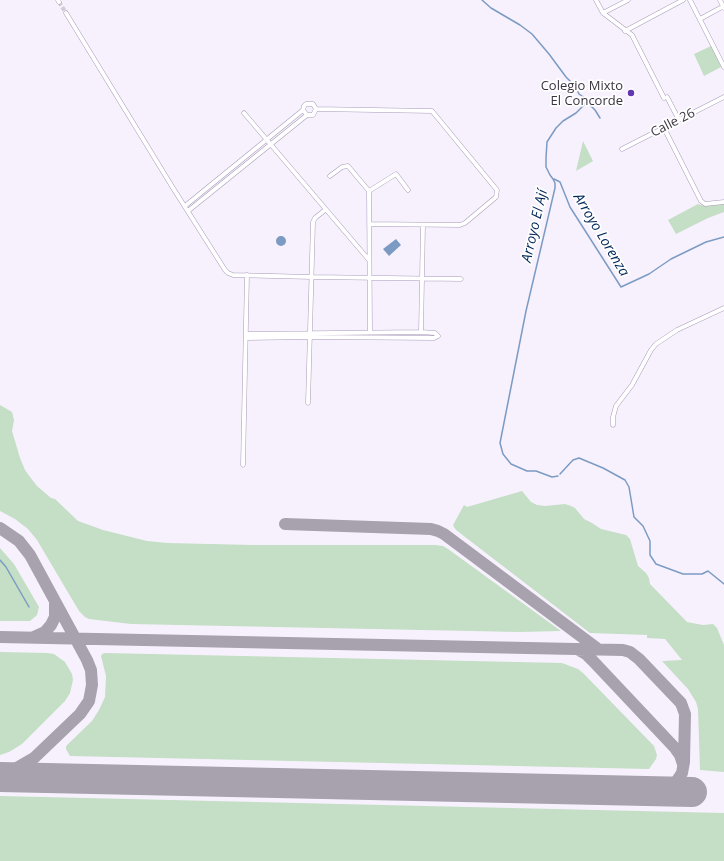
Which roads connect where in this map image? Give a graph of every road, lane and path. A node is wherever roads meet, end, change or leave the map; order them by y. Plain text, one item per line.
1 (596, 0) edge
2 (628, 0) edge
3 (683, 0) edge
4 (690, 0) edge
5 (720, 0) edge
6 (724, 7) edge
7 (66, 13) tunnel mouth
8 (603, 13) junction
9 (700, 19) junction
10 (625, 31) junction
11 (724, 67) edge
12 (724, 97) edge
13 (316, 109) junction
14 (303, 110) junction
15 (244, 113) dead end
16 (307, 115) junction
17 (679, 120) junction
18 (664, 128) junction
19 (266, 140) junction
20 (271, 145) junction
21 (622, 149) dead end
22 (330, 176) dead end
23 (408, 190) dead end
24 (369, 191) junction
25 (724, 202) edge
26 (185, 206) junction
27 (325, 210) junction
28 (188, 211) junction
29 (369, 224) junction
30 (423, 225) junction
31 (369, 260) junction
32 (247, 276) junction
33 (312, 277) junction
34 (370, 279) junction
35 (422, 279) junction
36 (461, 280) dead end
37 (724, 308) edge
38 (370, 331) junction
39 (421, 332) junction
40 (310, 335) junction
41 (246, 336) junction
42 (308, 403) dead end
43 (613, 425) dead end
44 (243, 465) dead end

1 - 8 street
2 - 8 street
3 - 10 street
4 - 9 street
5 - 6 street
6 - 9 street
7 - 26 street
8 - 10 street
9 - 11 street
10 - 17 street
12 - 17 street, Calle 26
13 - 14 street
13 - 16 street
13 - 30 street
14 - 16 street
14 - 19 street
15 - 19 street
16 - 20 street
17 - 18 street, Calle 26
18 - 21 street, Calle 26
18 - 25 street
19 - 20 street
19 - 26 street
20 - 27 street
20 - 28 street
22 - 24 street
23 - 24 street
24 - 29 street
26 - 28 street
27 - 31 street
27 - 33 street
28 - 32 street
29 - 30 street
29 - 31 street
30 - 35 street
31 - 34 street
32 - 33 street
32 - 41 street
33 - 34 street
33 - 40 street
34 - 35 street
34 - 38 street
35 - 36 street
35 - 39 street
37 - 43 street
38 - 39 street
38 - 40 street
39 - 40 street
40 - 41 street
40 - 42 street
41 - 44 street

